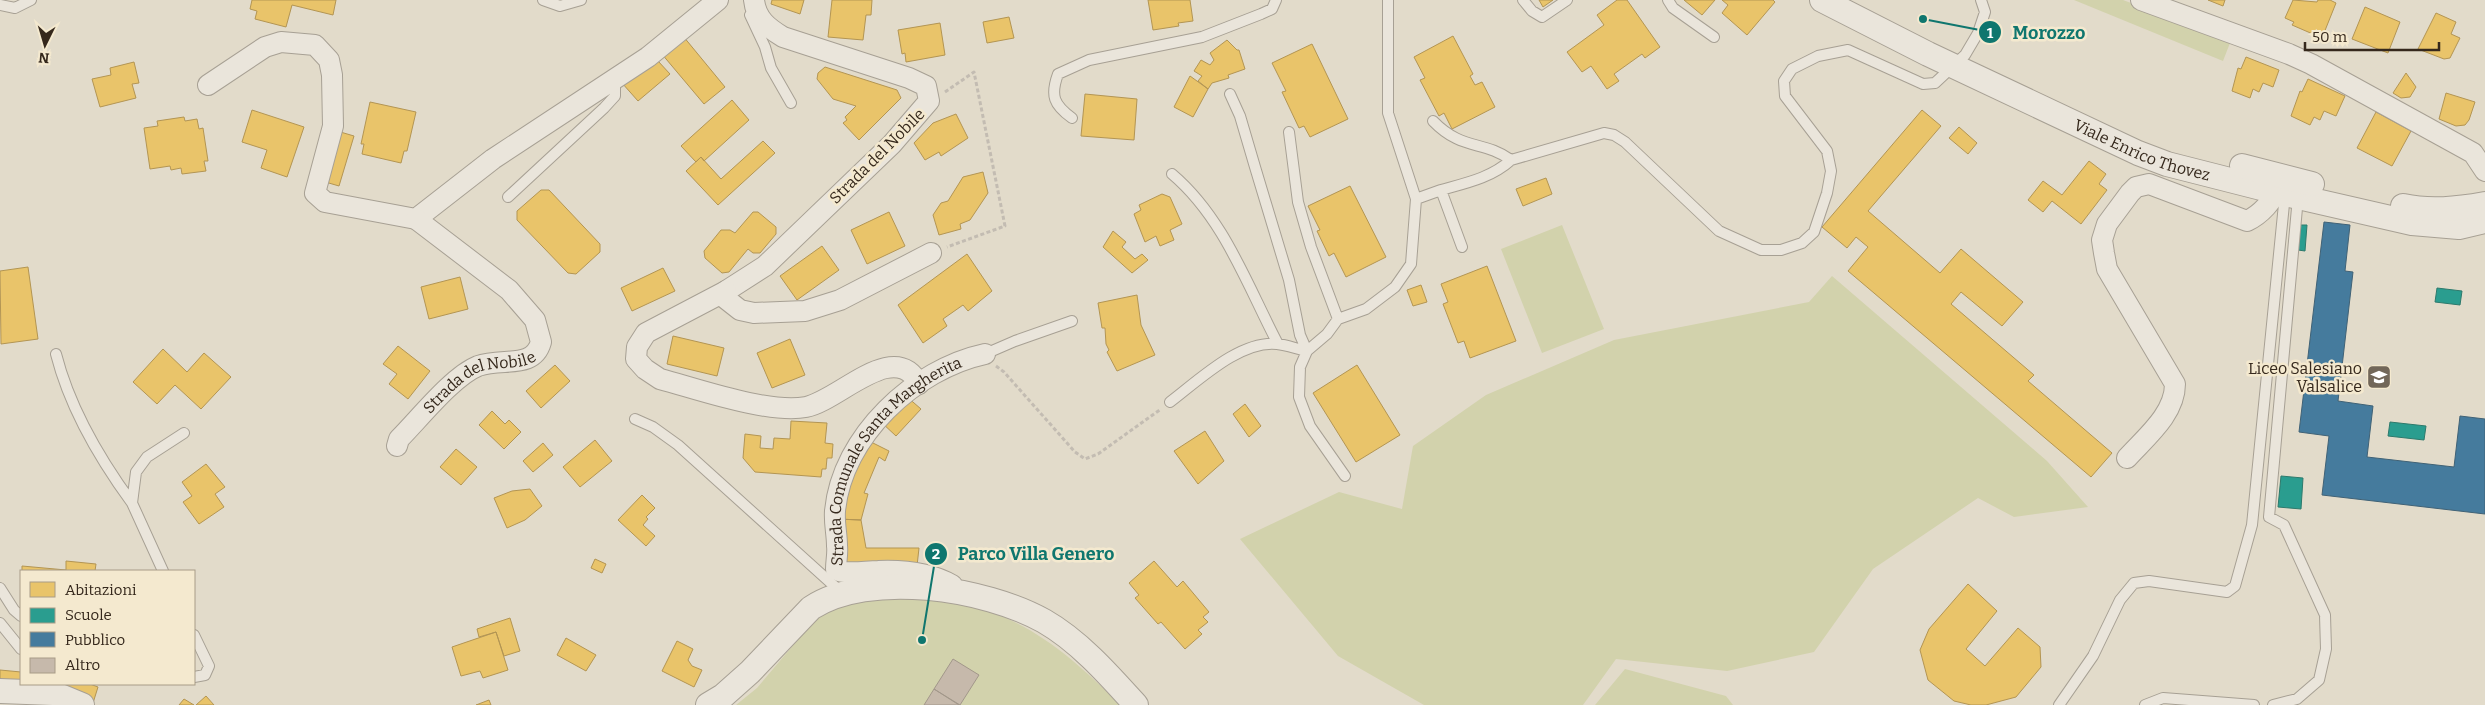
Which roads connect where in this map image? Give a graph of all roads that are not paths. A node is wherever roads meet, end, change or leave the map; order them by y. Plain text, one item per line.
1 (31, 0) edge
2 (543, 0) edge
3 (581, 0) edge
4 (718, 0) edge
5 (745, 0) edge
6 (754, 0) edge
7 (1276, 0) edge
8 (1388, 0) edge
9 (1523, 0) edge
10 (1567, 0) edge
11 (1668, 0) edge
12 (1822, 0) edge
13 (1849, 0) edge
14 (1981, 0) edge
15 (2141, 0) edge
16 (0, 5) edge
17 (1714, 36) dead end
18 (1959, 61) junction
19 (615, 79) junction
20 (208, 85) dead end
21 (1230, 94) dead end
22 (791, 103) dead end
23 (1072, 118) dead end
24 (1433, 121) dead end
25 (1289, 132) dead end
26 (1511, 160) junction
27 (2485, 171) edge
28 (1172, 174) dead end
29 (2289, 188) junction
30 (1441, 190) junction
31 (508, 197) dead end
32 (1416, 199) junction
33 (2485, 204) edge
34 (416, 220) junction
35 (2485, 221) edge
36 (1462, 247) dead end
37 (931, 253) road end
38 (726, 291) junction
39 (1338, 319) junction
40 (1072, 321) dead end
41 (1278, 344) junction
42 (1307, 351) junction
43 (56, 354) dead end
44 (985, 354) joint
45 (919, 384) junction
46 (1170, 402) road end
47 (635, 419) dead end
48 (184, 433) dead end
49 (397, 446) dead end
50 (2127, 458) dead end
51 (1345, 476) dead end
52 (132, 503) junction
53 (163, 570) edge
54 (0, 588) edge
55 (841, 592) junction
56 (971, 596) junction
57 (20, 615) edge
58 (0, 623) edge
59 (195, 637) edge
60 (20, 648) edge
61 (195, 677) edge
62 (50, 688) edge
63 (0, 692) edge
64 (82, 705) edge
65 (708, 705) edge
66 (1136, 705) edge
67 (2059, 705) edge
68 (2145, 705) edge
69 (2254, 705) edge
70 (2273, 705) edge

1 - 16 lane
2 - 3 lane
4 - 19 street
5 - 22 lane
6 - 38 street, Strada del Nobile
7 - 23 lane
8 - 32 lane
9 - 10 lane
11 - 17 lane
12 - 18 street, Viale Enrico Thovez
13 - 18 street, Viale Enrico Thovez
14 - 18 lane
15 - 27 street
18 - 26 lane
18 - 29 street, Viale Enrico Thovez
19 - 31 lane
19 - 34 street
20 - 34 street, Strada del Nobile
21 - 42 lane
24 - 26 lane
25 - 39 lane
26 - 30 lane
28 - 41 lane
29 - 33 street, Viale Enrico Thovez
29 - 35 street, Viale Enrico Thovez
29 - 50 street
29 - 67 lane
29 - 70 lane
30 - 32 lane
30 - 36 lane
32 - 39 lane
34 - 49 street, Strada del Nobile
37 - 38 street
38 - 45 street, Strada del Nobile
39 - 42 lane
40 - 44 lane
41 - 42 lane
41 - 46 lane
42 - 51 lane
43 - 52 lane
44 - 45 street, Strada Comunale Santa Margherita
45 - 56 street, Strada Comunale Santa Margherita
47 - 55 lane
48 - 52 lane
52 - 53 lane
54 - 57 lane
55 - 56 street, Strada Comunale Santa Margherita
55 - 65 street, Strada Comunale Santa Margherita
56 - 66 street, Strada Comunale Santa Margherita
58 - 60 lane
59 - 61 lane
62 - 63 street
62 - 64 street
68 - 69 lane

